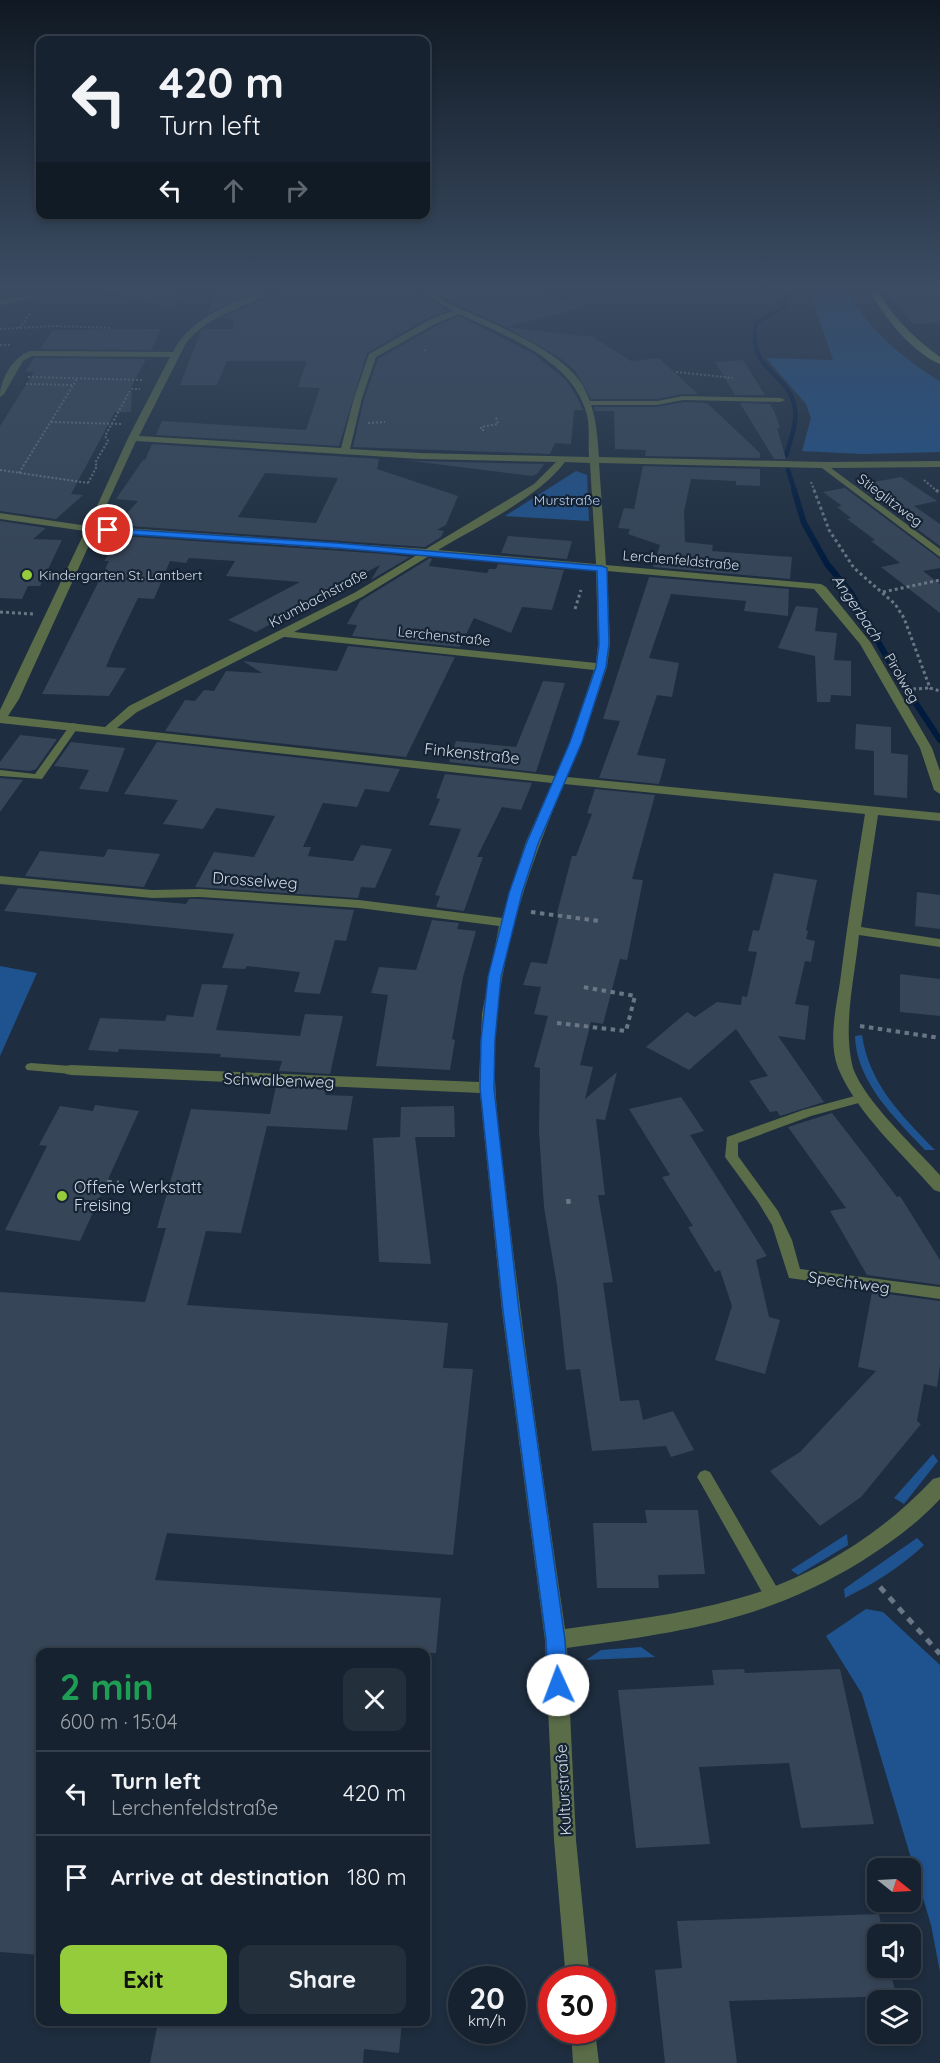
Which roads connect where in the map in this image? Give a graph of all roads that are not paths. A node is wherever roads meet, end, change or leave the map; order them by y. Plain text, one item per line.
1 (9, 379) edge
2 (163, 379) edge
3 (364, 379) edge
4 (572, 379) edge
5 (0, 394) edge
6 (781, 400) dead end
7 (587, 403) junction
8 (133, 438) junction
9 (345, 452) junction
10 (595, 458) junction
11 (562, 460) junction
12 (940, 464) edge
13 (826, 465) junction
14 (0, 516) edge
15 (92, 530) junction
16 (428, 553) junction
17 (940, 554) edge
18 (602, 568) junction
19 (822, 589) joint
20 (285, 634) junction
21 (601, 667) junction
22 (0, 719) edge
23 (74, 726) junction
24 (109, 729) junction
25 (0, 773) edge
26 (561, 780) junction
27 (940, 790) edge
28 (872, 812) junction
29 (940, 817) edge
30 (0, 880) edge
31 (507, 923) junction
32 (853, 930) junction
33 (940, 943) edge
34 (31, 1067) dead end
35 (71, 1070) joint
36 (487, 1088) junction
37 (862, 1098) junction
38 (932, 1163) edge
39 (940, 1186) edge
40 (940, 1293) edge
41 (705, 1477) dead end
42 (940, 1485) edge
43 (773, 1596) junction
44 (556, 1640) junction
45 (577, 1966) edge
46 (584, 2044) edge
47 (586, 2063) edge

1 - 5 street
2 - 8 street
3 - 9 street
4 - 7 street, Kulturstraße
6 - 7 lane
7 - 10 street, Kulturstraße
8 - 9 street
8 - 15 street
9 - 11 street
10 - 11 street
10 - 13 street
10 - 18 street, Kulturstraße
11 - 16 street, Krumbachstraße
12 - 13 street
13 - 17 street, Stieglitzweg
14 - 15 street, Lerchenfeldstraße
15 - 16 street, Lerchenfeldstraße
15 - 22 street
16 - 18 street, Lerchenfeldstraße
16 - 20 street, Krumbachstraße
18 - 19 street, Lerchenfeldstraße
18 - 21 street, Kulturstraße
19 - 27 street, Pirolweg
20 - 21 street, Lerchenstraße
20 - 24 street, Krumbachstraße
21 - 26 street, Kulturstraße
22 - 23 street, Finkenstraße
23 - 24 street, Finkenstraße
23 - 25 lane
24 - 26 street, Finkenstraße
26 - 28 street, Finkenstraße
26 - 31 street, Kulturstraße
28 - 29 street, Finkenstraße
28 - 32 street
30 - 31 street, Drosselweg
31 - 36 street, Kulturstraße
32 - 33 street
32 - 37 street
34 - 35 lane
35 - 36 street, Schwalbenweg
36 - 44 street, Kulturstraße
37 - 38 street
37 - 40 lane, Spechtweg
38 - 39 street
41 - 43 lane
42 - 43 street
43 - 44 street
44 - 45 street, Kulturstraße
46 - 47 street

